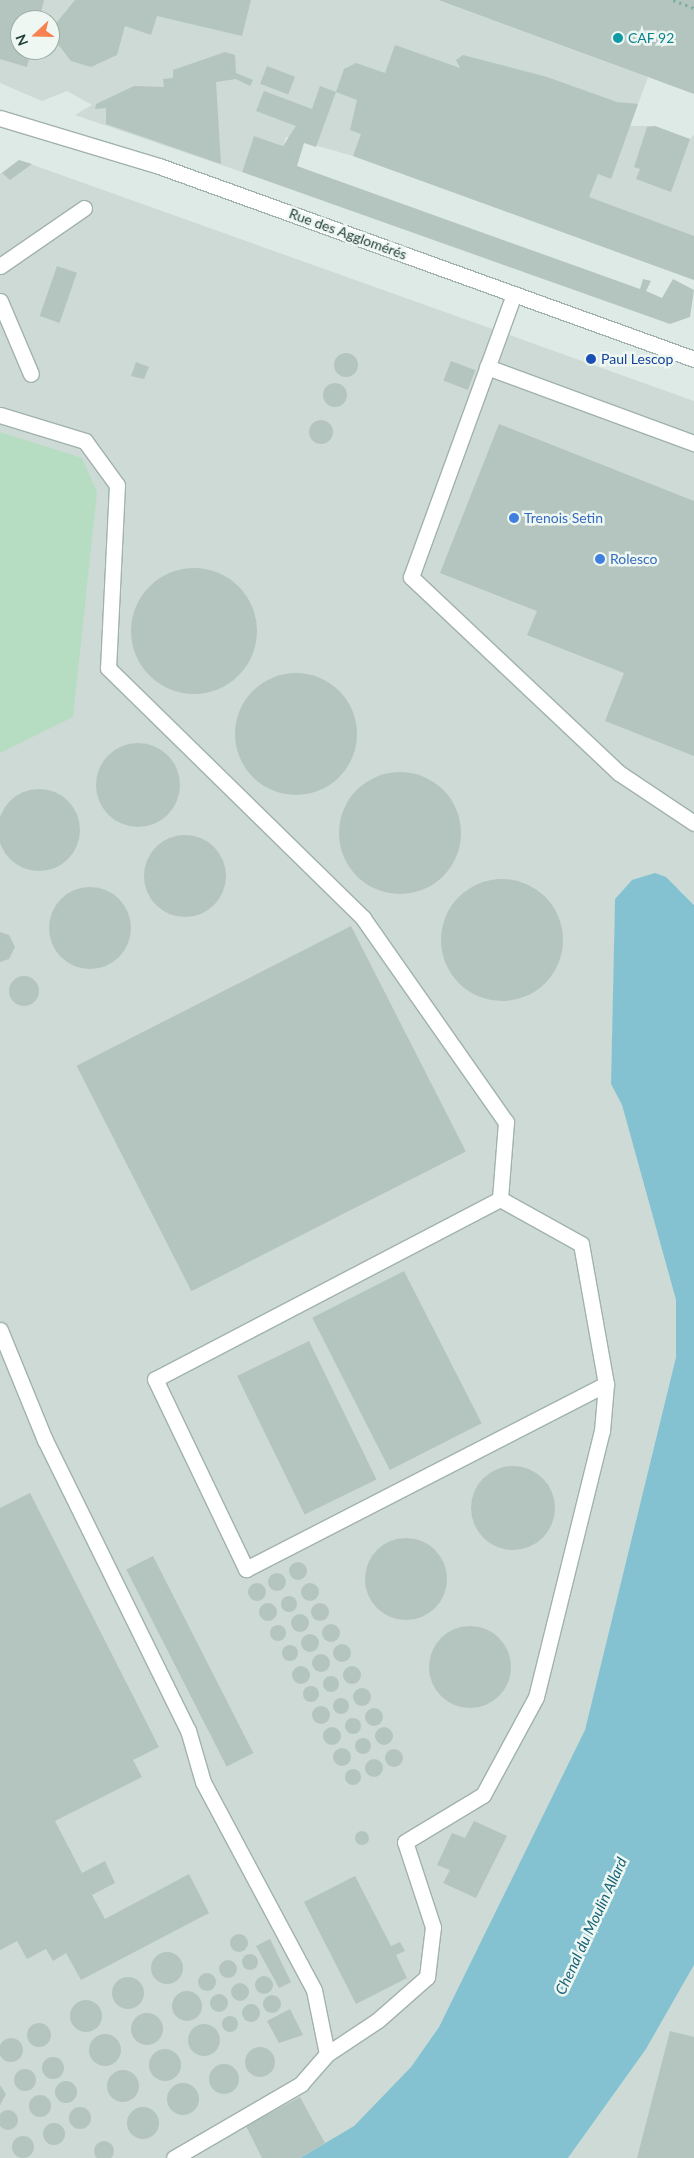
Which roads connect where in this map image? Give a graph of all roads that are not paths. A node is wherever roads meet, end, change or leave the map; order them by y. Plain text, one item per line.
1 (0, 118) edge
2 (84, 208) dead end
3 (0, 266) edge
4 (514, 294) junction
5 (0, 301) edge
6 (694, 359) edge
7 (487, 367) junction
8 (32, 374) dead end
9 (0, 415) edge
10 (694, 443) edge
11 (694, 823) edge
12 (500, 1199) junction
13 (0, 1330) edge
14 (606, 1384) junction
15 (327, 2054) junction
16 (174, 2158) edge

1 - 4 street, Rue des Agglomérés
2 - 3 street
4 - 6 street, Rue des Agglomérés
4 - 7 street
5 - 8 street
7 - 10 street
7 - 11 street
9 - 12 street
12 - 14 street
12 - 14 street
13 - 15 street
14 - 15 street
15 - 16 street

